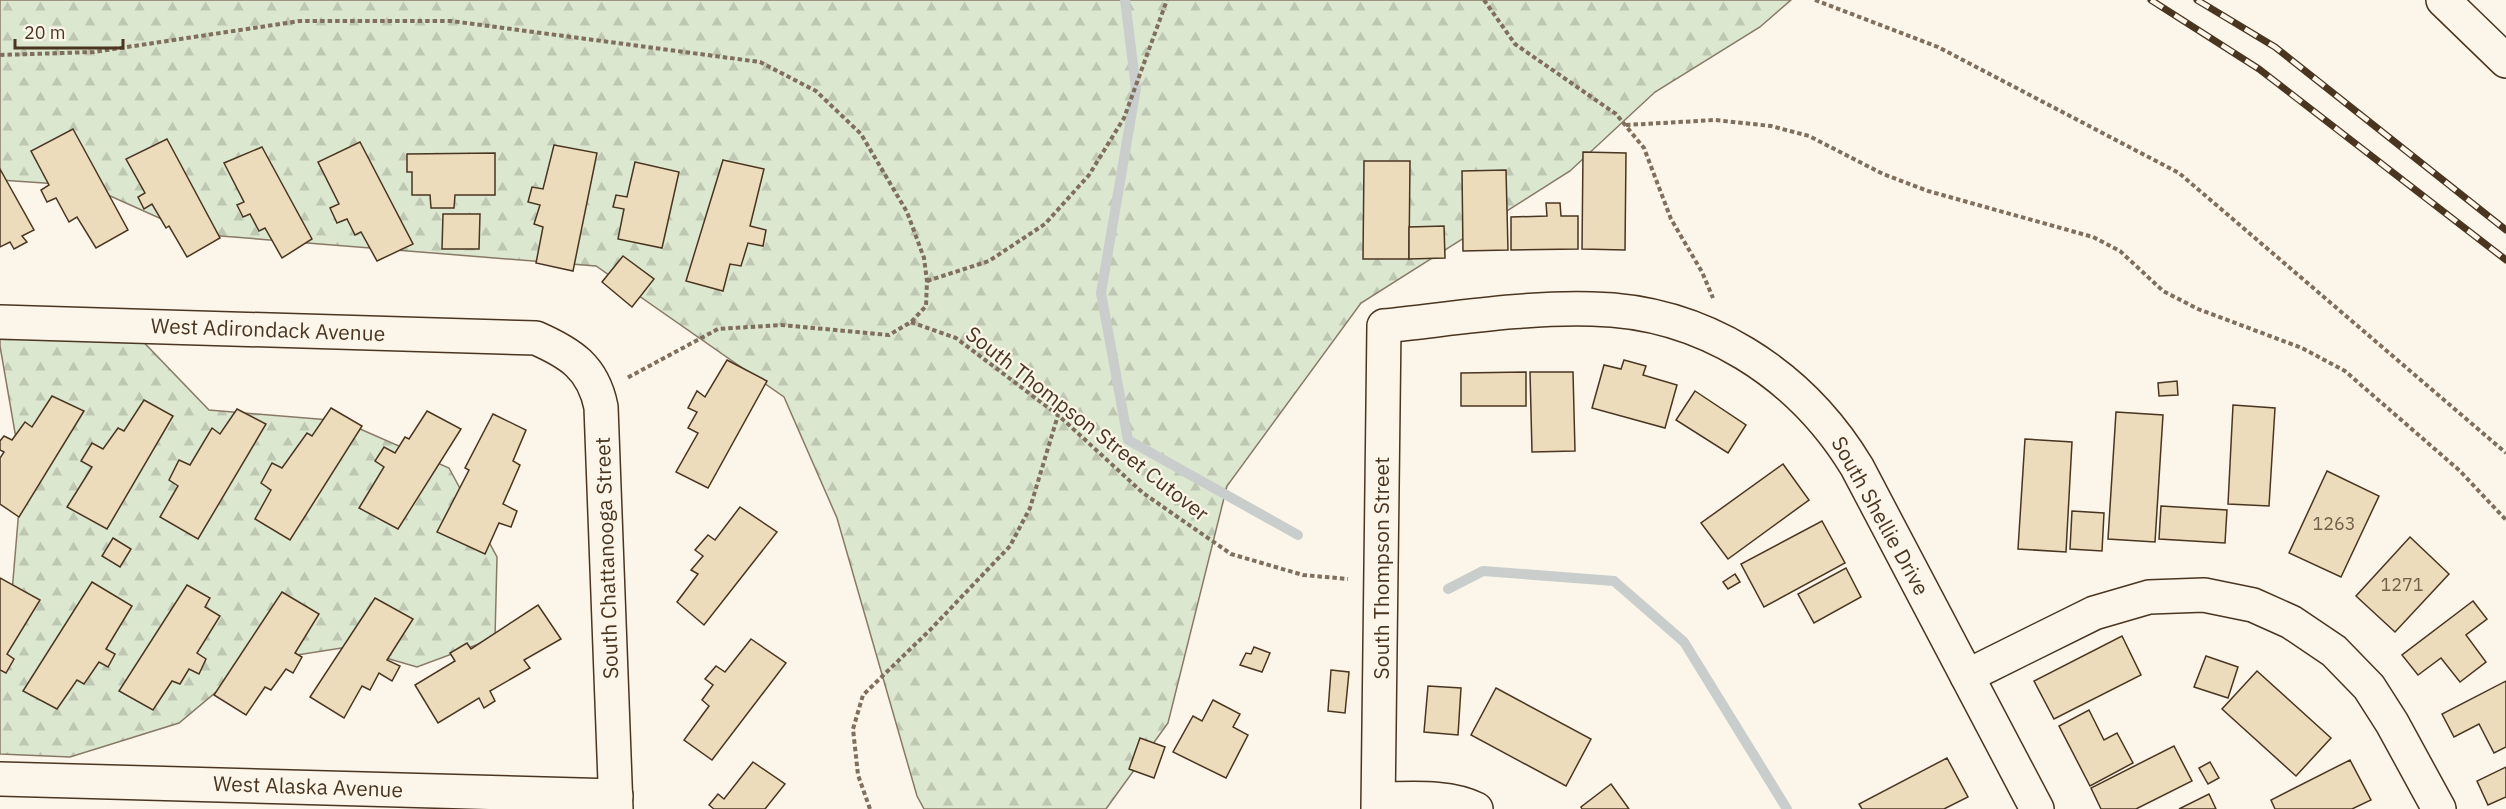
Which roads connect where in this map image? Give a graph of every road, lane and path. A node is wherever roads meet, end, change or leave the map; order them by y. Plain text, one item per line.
1 (1167, 0) edge
2 (1484, 0) edge
3 (1815, 0) edge
4 (2443, 0) edge
5 (0, 55) edge
6 (2506, 61) edge
7 (1626, 125) junction
8 (927, 281) junction
9 (1714, 305) dead end
10 (0, 322) edge
11 (911, 322) junction
12 (1384, 326) joint
13 (536, 338) joint
14 (598, 392) junction
15 (1058, 415) junction
16 (2506, 453) edge
17 (2506, 520) edge
18 (1382, 580) junction
19 (1967, 676) junction
20 (0, 779) edge
21 (616, 802) edge
22 (1379, 804) edge
23 (870, 809) edge
24 (1476, 809) edge
25 (2037, 809) edge
26 (2439, 809) edge

1 - 8 path
2 - 7 path
3 - 16 path
4 - 6 street
5 - 8 path
7 - 9 path
7 - 17 path
8 - 11 path
10 - 13 street, West Adirondack Avenue
11 - 14 path
11 - 15 path, South Thompson Street Cutover
12 - 18 street, South Thompson Street
12 - 19 street, South Shellie Drive
13 - 14 street, South Chattanooga Street
14 - 21 street, South Chattanooga Street
15 - 18 path, South Thompson Street Cutover
15 - 23 path
18 - 22 street, South Thompson Street
19 - 25 street, South Shellie Drive
19 - 26 street
20 - 21 street, West Alaska Avenue
22 - 24 street

